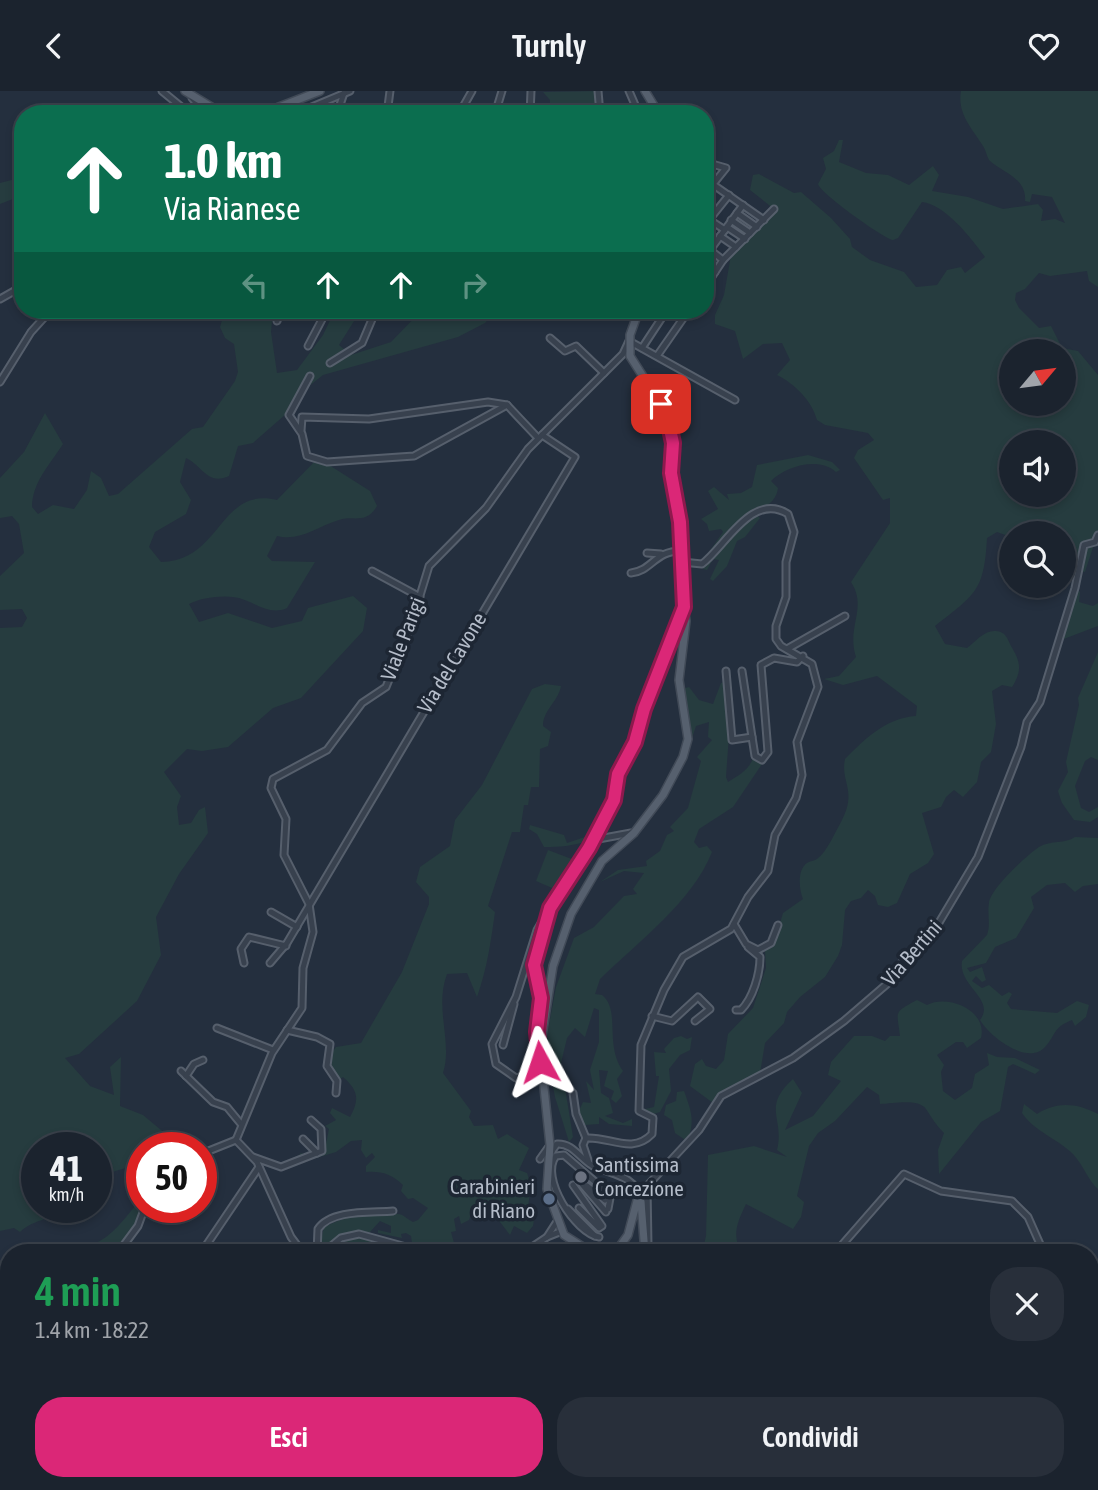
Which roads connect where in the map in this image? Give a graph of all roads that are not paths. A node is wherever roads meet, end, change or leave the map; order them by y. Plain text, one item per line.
1 (162, 91) edge
2 (185, 91) edge
3 (320, 91) edge
4 (347, 92) edge
5 (179, 105) edge
6 (201, 105) edge
7 (284, 105) edge
8 (316, 105) edge
9 (714, 165) edge
10 (714, 183) joint
11 (729, 195) junction
12 (743, 205) junction
13 (774, 209) dead end
14 (714, 211) edge
15 (737, 213) junction
16 (732, 220) junction
17 (764, 220) junction
18 (714, 223) edge
19 (757, 227) junction
20 (724, 231) junction
21 (750, 233) junction
22 (745, 239) junction
23 (714, 244) edge
24 (736, 247) junction
25 (714, 251) edge
26 (723, 260) junction
27 (715, 272) edge
28 (43, 319) edge
29 (322, 319) edge
30 (372, 319) edge
31 (636, 319) edge
32 (661, 319) edge
33 (682, 319) edge
34 (550, 338) dead end
35 (629, 341) junction
36 (308, 346) dead end
37 (642, 348) junction
38 (657, 356) junction
39 (330, 363) dead end
40 (604, 373) junction
41 (310, 376) dead end
42 (0, 382) edge
43 (735, 400) dead end
44 (507, 405) junction
45 (302, 434) junction
46 (540, 436) junction
47 (1098, 535) edge
48 (682, 551) junction
49 (647, 553) dead end
50 (661, 554) junction
51 (682, 562) junction
52 (372, 571) dead end
53 (631, 573) dead end
54 (420, 597) junction
55 (684, 607) junction
56 (845, 616) dead end
57 (787, 649) junction
58 (803, 656) junction
59 (726, 671) dead end
60 (742, 671) dead end
61 (752, 737) junction
62 (634, 833) junction
63 (593, 840) junction
64 (309, 904) junction
65 (550, 908) junction
66 (271, 912) dead end
67 (734, 924) junction
68 (778, 925) dead end
69 (297, 927) junction
70 (286, 946) junction
71 (748, 947) junction
72 (244, 963) dead end
73 (270, 963) dead end
74 (516, 997) junction
75 (736, 1010) dead end
76 (652, 1016) junction
77 (695, 1021) dead end
78 (217, 1028) dead end
79 (287, 1030) junction
80 (503, 1045) dead end
81 (540, 1046) junction
82 (273, 1050) junction
83 (203, 1060) dead end
84 (181, 1071) dead end
85 (186, 1076) junction
86 (336, 1093) dead end
87 (573, 1093) dead end
88 (311, 1120) dead end
89 (241, 1124) junction
90 (586, 1138) junction
91 (303, 1139) dead end
92 (236, 1140) junction
93 (551, 1145) junction
94 (217, 1148) edge
95 (317, 1153) junction
96 (551, 1154) junction
97 (253, 1157) junction
98 (540, 1160) dead end
99 (589, 1163) junction
100 (550, 1165) junction
101 (259, 1167) junction
102 (577, 1183) junction
103 (640, 1199) junction
104 (605, 1200) dead end
105 (579, 1208) dead end
106 (393, 1212) dead end
107 (558, 1220) junction
108 (139, 1223) edge
109 (562, 1231) junction
110 (547, 1237) junction
111 (597, 1237) dead end
112 (294, 1243) edge
113 (125, 1244) edge
114 (207, 1244) edge
115 (317, 1244) edge
116 (335, 1244) edge
117 (395, 1244) edge
118 (536, 1244) edge
119 (578, 1244) edge
120 (622, 1244) edge
121 (645, 1244) edge
122 (646, 1244) edge
123 (843, 1244) edge
124 (1040, 1244) edge

1 - 5 street
2 - 6 main road
3 - 7 main road
4 - 8 street
9 - 10 street
10 - 11 street
11 - 12 street
11 - 14 street
12 - 15 street
12 - 17 street
13 - 17 street
15 - 16 street
15 - 19 street
16 - 20 street
16 - 21 street
17 - 19 street
18 - 20 street
19 - 21 street
20 - 22 street
20 - 23 street
20 - 24 street
21 - 22 street
22 - 24 street
24 - 26 street
25 - 26 street
26 - 27 street
28 - 42 street
29 - 36 street
30 - 39 street
31 - 35 main road
32 - 37 street
33 - 38 street
34 - 40 street
35 - 37 street
35 - 40 street, Viale Parigi
35 - 48 main road
37 - 38 street
38 - 43 street
40 - 46 street, Viale Parigi
41 - 45 street
44 - 45 street
44 - 45 street
44 - 46 street
46 - 54 street, Viale Parigi
46 - 64 street, Via del Cavone
47 - 122 street, Via Bertini
48 - 50 street
48 - 51 main road
49 - 50 street
50 - 53 street
51 - 55 main road
51 - 57 street
52 - 54 street
54 - 64 street, Viale Parigi
55 - 62 main road
55 - 63 street
56 - 57 street
57 - 58 street
58 - 61 street
58 - 67 street
59 - 61 street
60 - 61 street
62 - 63 street
62 - 81 main road
63 - 65 street
64 - 69 street
64 - 79 street, Viale Parigi
65 - 74 street
65 - 81 street
66 - 69 street
67 - 71 street
67 - 76 street
68 - 71 street
69 - 70 street
70 - 72 street
70 - 73 street
71 - 75 street
74 - 80 street
74 - 81 street
76 - 77 street
76 - 90 street
78 - 82 street
79 - 82 street, Viale Parigi
79 - 86 street
81 - 93 main road
82 - 89 street, Viale Parigi
83 - 85 street
84 - 85 street
85 - 89 street
87 - 90 street
88 - 95 street
89 - 92 street, Viale Parigi
90 - 99 street
91 - 95 street
92 - 94 street
92 - 97 street
93 - 96 main road
93 - 98 street
95 - 97 street
96 - 99 street
96 - 100 main road
97 - 101 street
99 - 103 street
100 - 102 street
100 - 107 main road
100 - 111 street
101 - 112 street
101 - 114 street
102 - 104 street
102 - 105 street
103 - 120 main road
103 - 121 main road
106 - 115 street
107 - 109 main road
107 - 110 street
108 - 113 street
109 - 110 street
109 - 119 main road
110 - 118 street
116 - 117 street
123 - 124 street

